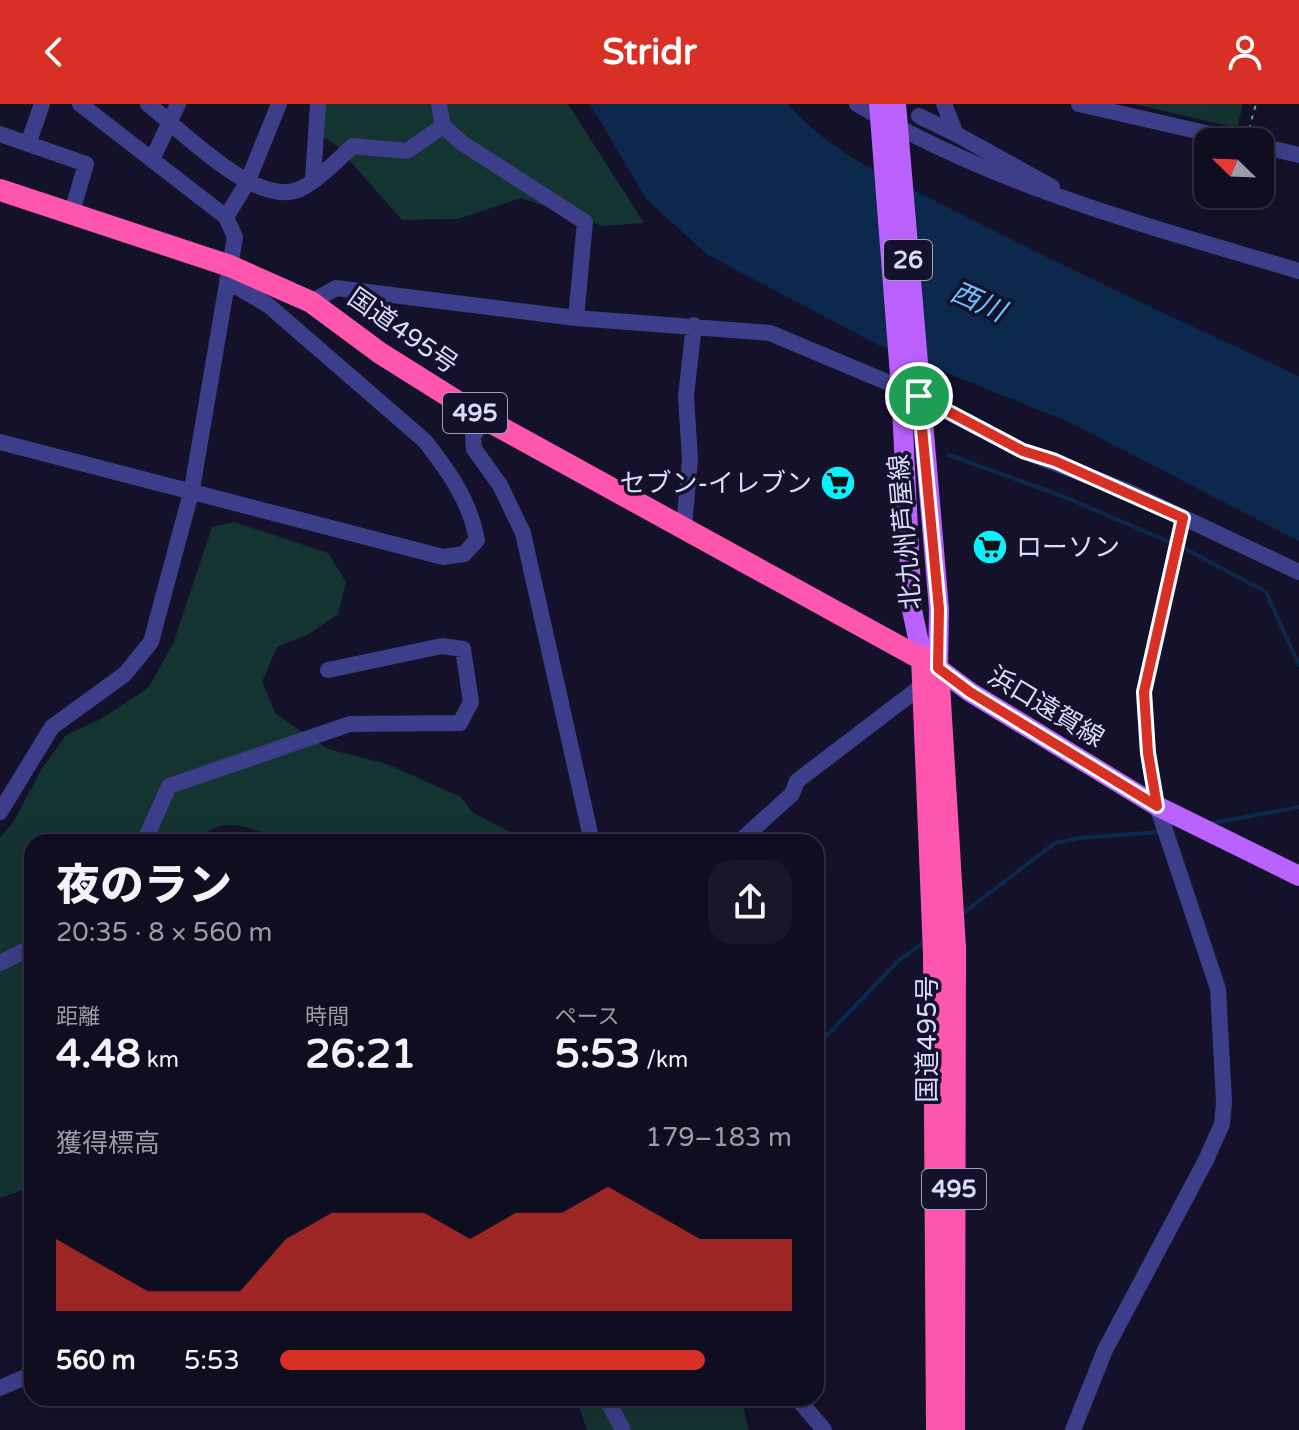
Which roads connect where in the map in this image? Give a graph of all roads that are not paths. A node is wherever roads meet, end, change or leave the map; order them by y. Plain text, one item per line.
1 (42, 104) edge
2 (80, 104) edge
3 (148, 104) edge
4 (178, 104) edge
5 (279, 104) edge
6 (318, 104) edge
7 (439, 104) edge
8 (857, 104) edge
9 (896, 104) edge
10 (944, 104) edge
11 (1079, 104) edge
12 (919, 116) dead end
13 (170, 121) junction
14 (887, 124) edge
15 (443, 126) junction
16 (1205, 128) edge
17 (0, 134) edge
18 (956, 134) junction
19 (28, 144) junction
20 (1274, 149) edge
21 (1299, 155) edge
22 (152, 160) junction
23 (313, 180) junction
24 (247, 183) junction
25 (0, 190) edge
26 (1095, 211) junction
27 (71, 215) junction
28 (226, 217) junction
29 (1299, 271) edge
30 (229, 274) junction
31 (311, 302) junction
32 (576, 318) junction
33 (694, 325) junction
34 (909, 385) junction
35 (485, 419) junction
36 (0, 442) edge
37 (192, 489) junction
38 (1183, 518) junction
39 (684, 527) junction
40 (1299, 572) edge
41 (328, 670) dead end
42 (928, 670) junction
43 (1157, 806) junction
44 (0, 812) edge
45 (148, 834) edge
46 (590, 834) edge
47 (748, 834) edge
48 (1299, 876) edge
49 (24, 951) edge
50 (944, 951) junction
51 (0, 963) edge
52 (24, 1378) edge
53 (0, 1388) edge
54 (610, 1406) edge
55 (804, 1406) edge
56 (623, 1430) edge
57 (824, 1430) edge
58 (937, 1430) edge
59 (954, 1430) edge
60 (1073, 1430) edge

1 - 19 street
2 - 22 street
3 - 13 street
4 - 13 street
5 - 24 street
6 - 23 street
7 - 15 street
8 - 14 street
9 - 14 main road, 北九州芦屋線 / 26
10 - 18 street
11 - 16 street
12 - 18 street
13 - 22 street
13 - 24 street
14 - 26 street
14 - 34 main road, 北九州芦屋線 / 26
15 - 23 street
15 - 32 street
17 - 19 street
18 - 26 street
19 - 27 street
20 - 21 street
22 - 28 street
23 - 24 street
24 - 28 street
25 - 27 highway, 国道495号 / 495
26 - 29 street
27 - 30 highway, 国道495号 / 495
28 - 30 street
30 - 31 highway, 国道495号 / 495
30 - 37 street
30 - 37 street
31 - 32 street
31 - 35 highway, 国道495号 / 495
32 - 33 street
33 - 34 street
33 - 39 street
34 - 38 street
34 - 42 main road, 北九州芦屋線 / 26
35 - 39 highway, 国道495号 / 495
35 - 46 street
36 - 37 street
37 - 44 street
38 - 40 street
38 - 43 street
39 - 42 highway, 国道495号 / 495
41 - 45 street
42 - 43 main road, 浜口遠賀線
42 - 47 street
42 - 50 highway, 国道495号 / 495
42 - 50 highway, 国道495号 / 495
43 - 48 main road, 浜口遠賀線
43 - 60 street
49 - 51 street
50 - 58 highway, 国道495号 / 495
50 - 59 highway, 国道495号 / 495
52 - 53 street
54 - 56 street
55 - 57 street

